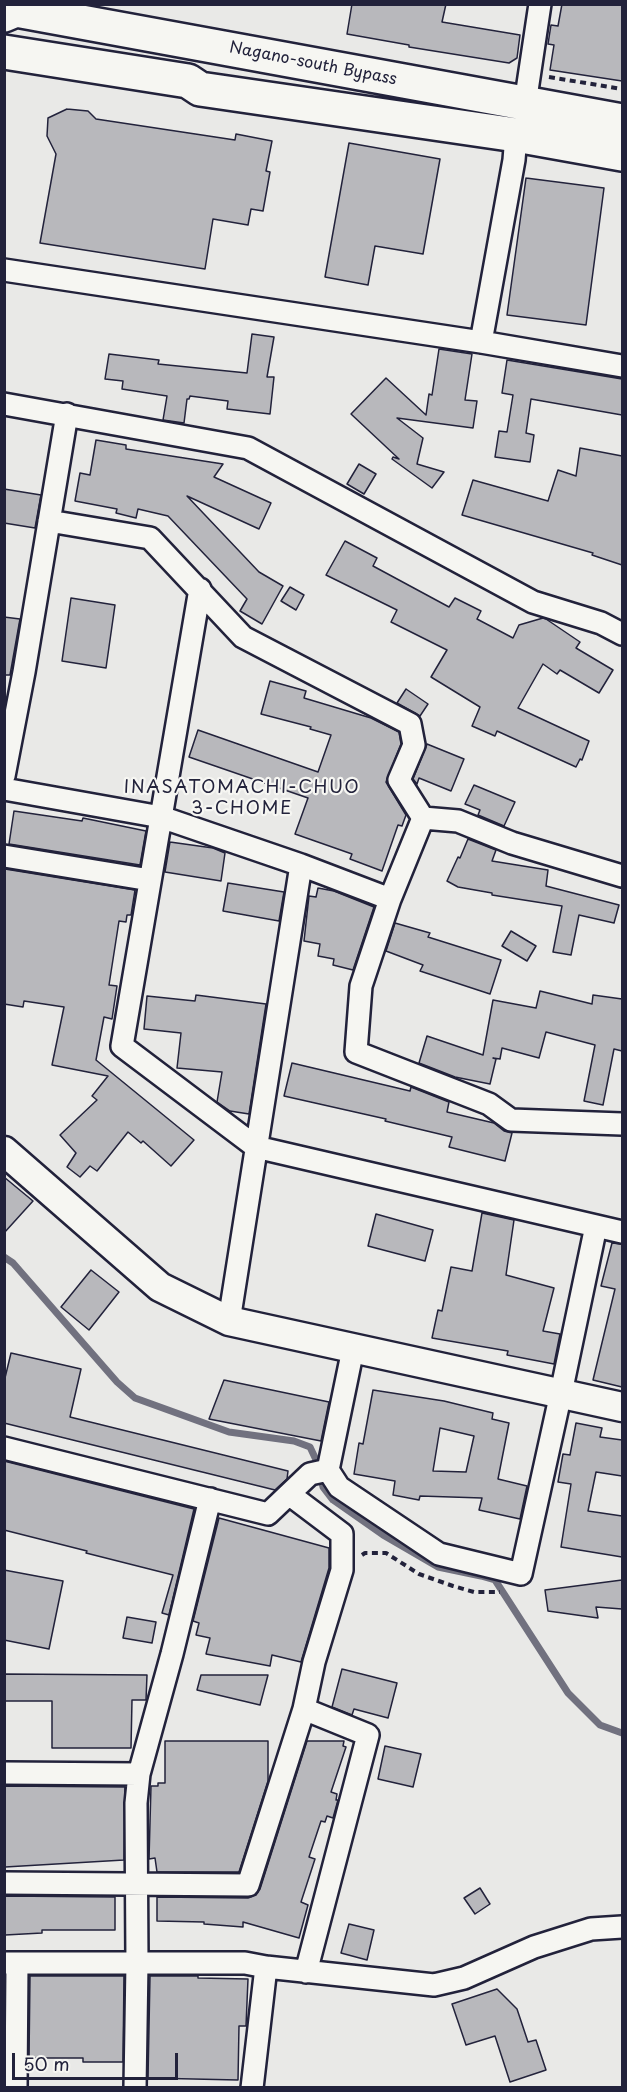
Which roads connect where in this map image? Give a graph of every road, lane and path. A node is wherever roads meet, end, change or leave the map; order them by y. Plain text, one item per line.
1 (540, 4) edge
2 (11, 10) edge
3 (4, 52) edge
4 (4, 69) edge
5 (200, 89) junction
6 (622, 89) edge
7 (532, 90) junction
8 (622, 121) edge
9 (516, 135) junction
10 (622, 154) edge
11 (4, 270) edge
12 (482, 342) junction
13 (622, 366) edge
14 (4, 404) edge
15 (67, 414) junction
16 (49, 521) junction
17 (200, 589) junction
18 (622, 634) edge
19 (14, 670) edge
20 (4, 776) edge
21 (4, 789) edge
22 (161, 817) junction
23 (423, 818) junction
24 (4, 856) edge
25 (301, 865) junction
26 (622, 876) edge
27 (150, 880) junction
28 (390, 899) junction
29 (622, 1124) edge
30 (256, 1146) junction
31 (4, 1151) edge
32 (596, 1226) junction
33 (622, 1232) edge
34 (228, 1321) junction
35 (353, 1349) junction
36 (561, 1394) junction
37 (622, 1407) edge
38 (4, 1448) edge
39 (319, 1472) junction
40 (289, 1494) junction
41 (210, 1499) junction
42 (342, 1570) junction
43 (495, 1593) dead end
44 (304, 1709) junction
45 (4, 1773) edge
46 (139, 1774) junction
47 (4, 1883) edge
48 (137, 1884) junction
49 (622, 1927) edge
50 (137, 1963) junction
51 (11, 1964) edge
52 (266, 1967) junction
53 (306, 1972) junction
54 (16, 2088) edge
55 (135, 2088) edge
56 (252, 2088) edge

1 - 7 street
2 - 7 highway, Nagano-south Bypass
3 - 5 highway
4 - 5 highway
5 - 9 highway
6 - 7 path
7 - 8 highway, Nagano-south Bypass
9 - 10 highway
9 - 12 street
11 - 12 street
12 - 13 street
14 - 15 street
15 - 16 street
15 - 18 street
16 - 17 street
16 - 19 street
17 - 22 street
17 - 23 street
19 - 20 street
21 - 22 street
22 - 25 street
22 - 27 street
23 - 26 street
23 - 28 street
24 - 27 street
25 - 28 street
25 - 30 street
27 - 30 street
28 - 29 street
30 - 32 street
30 - 34 street
31 - 34 street
32 - 33 street
32 - 36 street
34 - 35 street
35 - 36 street
35 - 39 street
36 - 37 street
36 - 39 street
38 - 41 street
39 - 40 street
40 - 41 street
40 - 42 street
41 - 46 street
42 - 43 path
42 - 44 street
44 - 48 street
44 - 53 street
45 - 46 street
46 - 48 street
47 - 48 street
48 - 50 street
49 - 53 street
50 - 51 street
50 - 52 street
50 - 55 street
51 - 54 street
52 - 53 street
52 - 56 street

